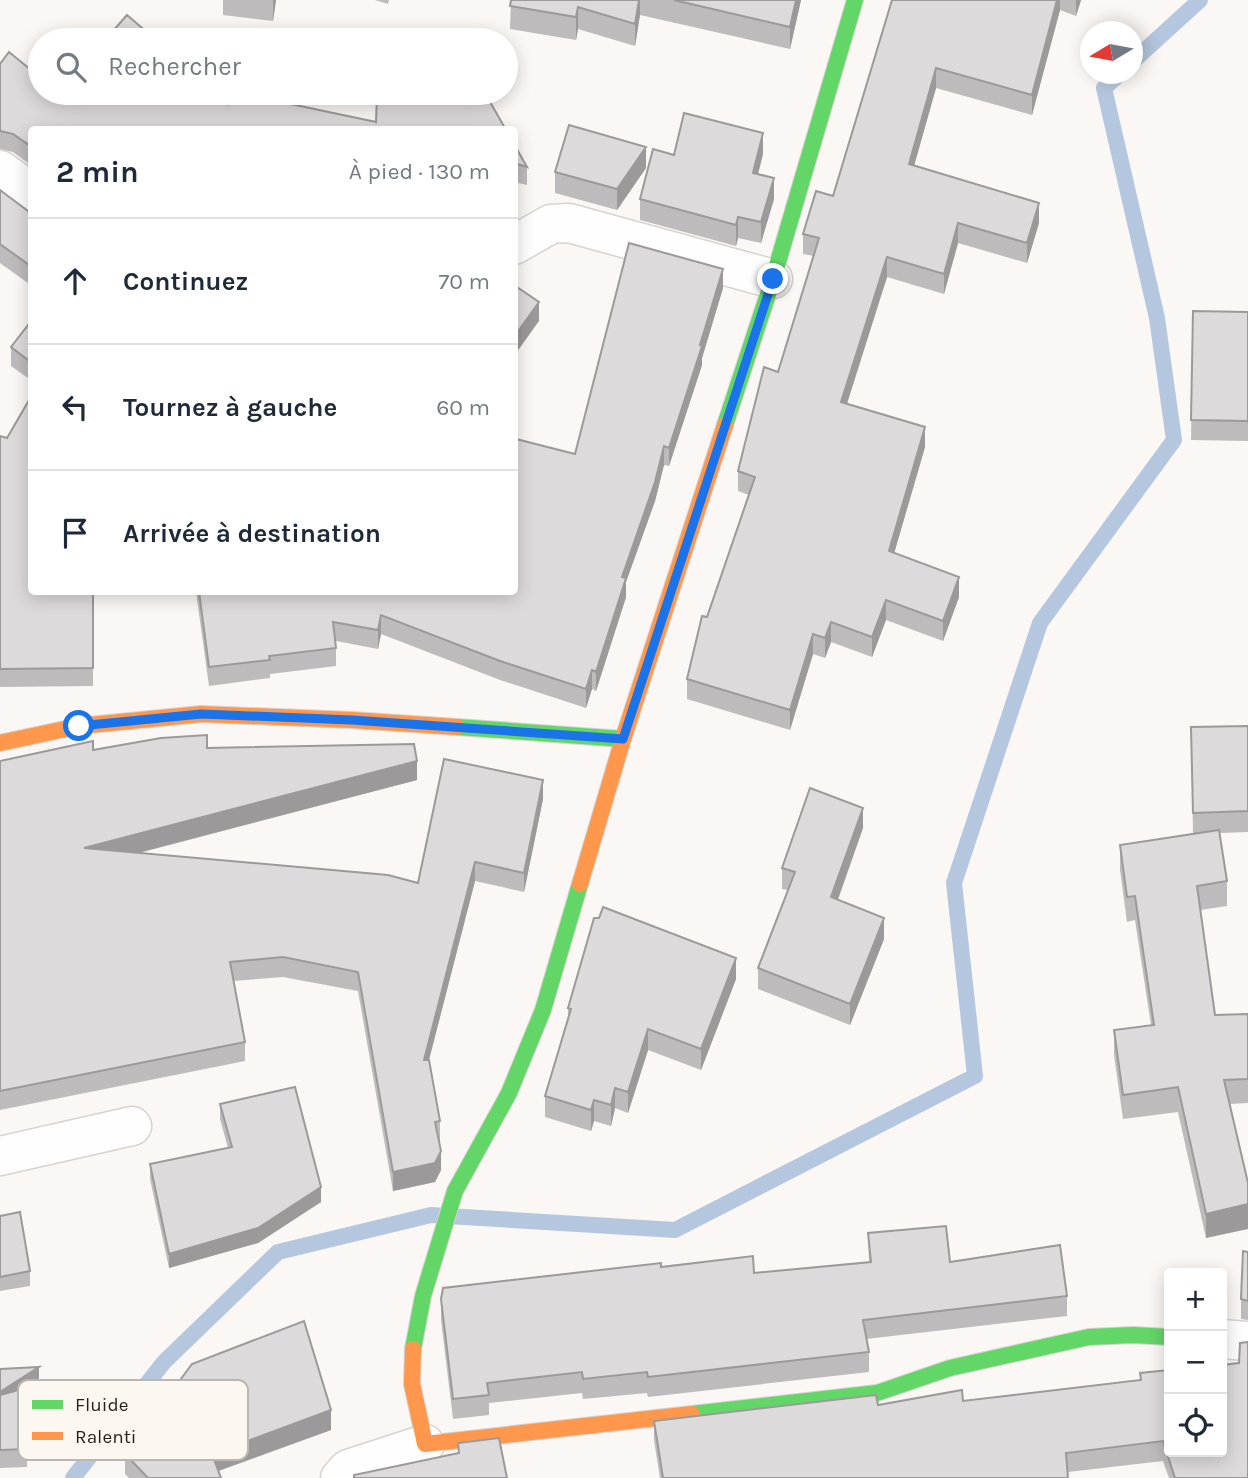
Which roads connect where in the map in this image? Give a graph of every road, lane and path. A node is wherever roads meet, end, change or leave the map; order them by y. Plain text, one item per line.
1 (855, 0) edge
2 (0, 170) edge
3 (28, 190) edge
4 (518, 243) edge
5 (773, 279) junction
6 (623, 739) junction
7 (0, 743) edge
8 (132, 1126) dead end
9 (0, 1156) edge
10 (1164, 1336) edge
11 (1227, 1339) edge
12 (1248, 1341) edge
13 (425, 1444) junction
14 (340, 1478) edge

1 - 5 street
2 - 3 street
4 - 5 street
5 - 6 street
6 - 7 street
6 - 13 street
8 - 9 street
10 - 13 street
11 - 12 street
13 - 14 street

